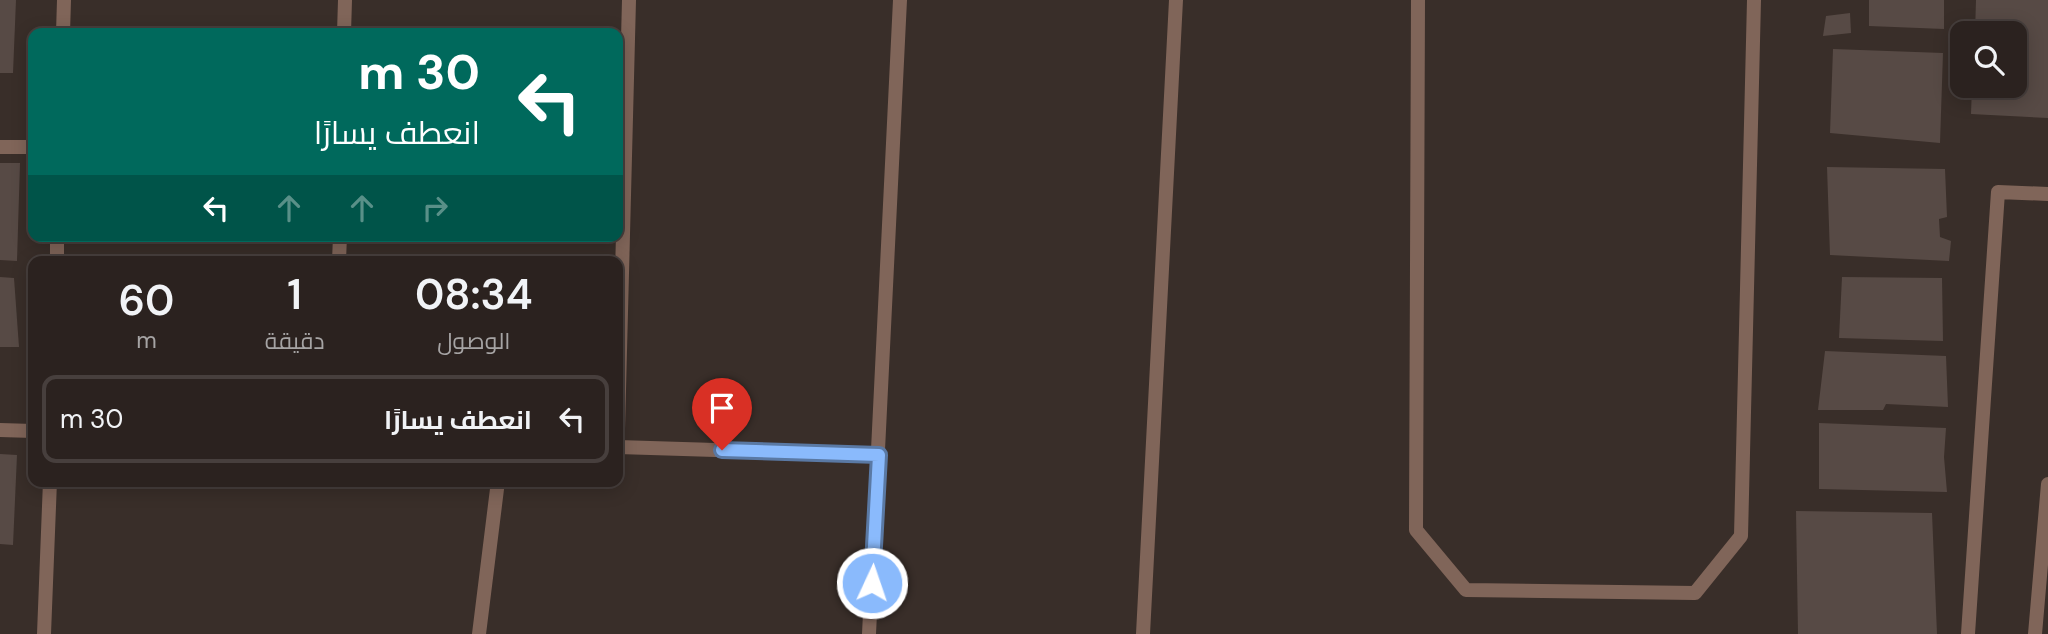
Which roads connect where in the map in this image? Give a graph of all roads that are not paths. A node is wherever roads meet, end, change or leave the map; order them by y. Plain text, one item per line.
1 (64, 0) edge
2 (345, 0) edge
3 (629, 0) edge
4 (900, 0) edge
5 (1176, 0) edge
6 (1418, 0) edge
7 (1754, 0) edge
8 (63, 28) edge
9 (344, 28) edge
10 (0, 147) edge
11 (28, 147) edge
12 (2048, 194) edge
13 (623, 234) edge
14 (0, 430) edge
15 (28, 430) edge
16 (623, 447) edge
17 (879, 455) junction
18 (2048, 484) edge
19 (50, 487) edge
20 (497, 487) edge
21 (44, 634) edge
22 (479, 634) edge
23 (869, 634) edge
24 (1143, 634) edge
25 (1968, 634) edge
26 (2035, 634) edge

1 - 8 street
2 - 9 street
3 - 13 street
4 - 17 street
5 - 24 street
6 - 7 street
10 - 11 street
12 - 25 street
14 - 15 street
16 - 17 street
17 - 23 street
18 - 26 street
19 - 21 street
20 - 22 street

